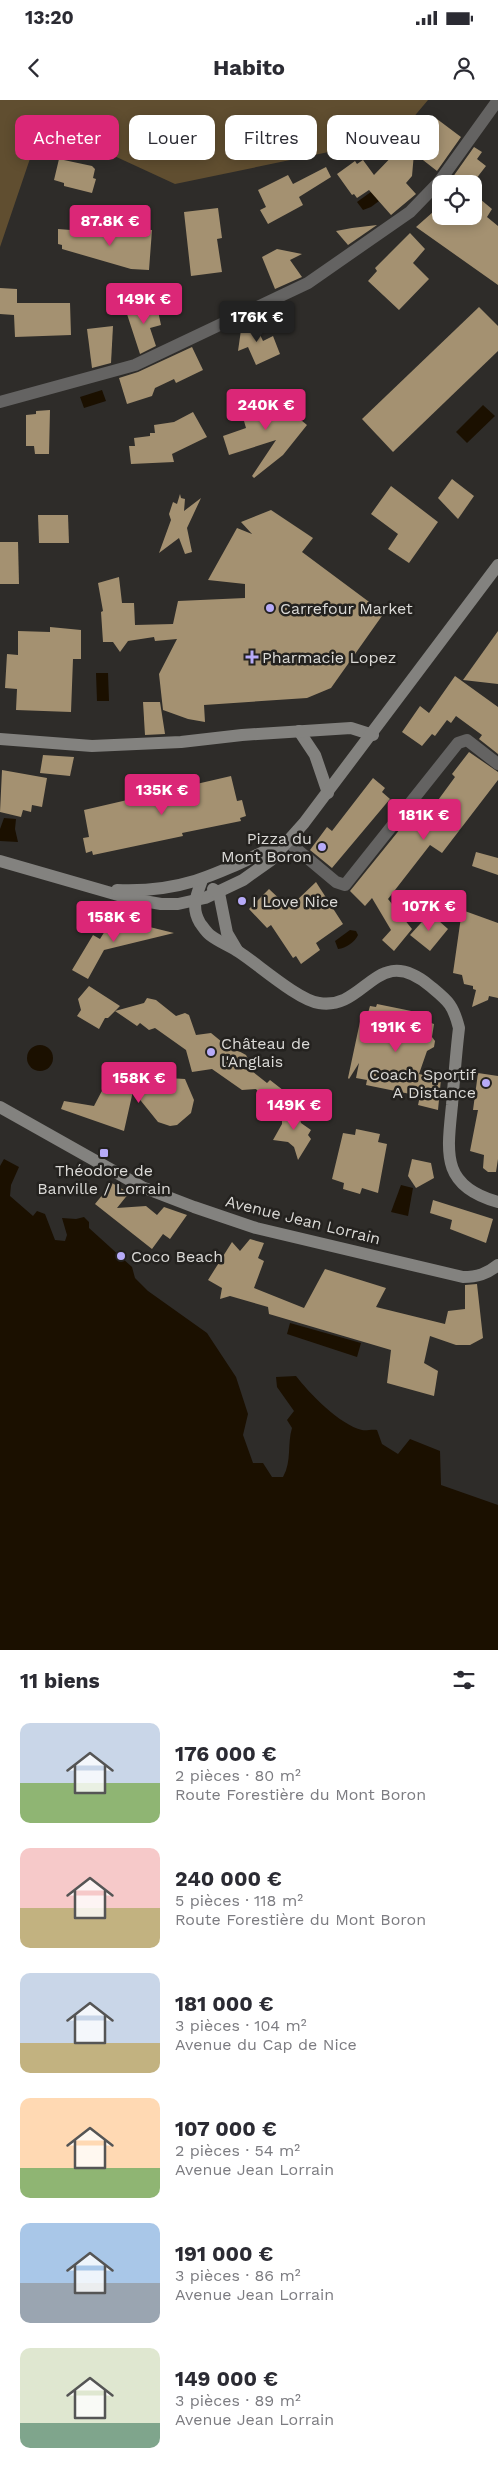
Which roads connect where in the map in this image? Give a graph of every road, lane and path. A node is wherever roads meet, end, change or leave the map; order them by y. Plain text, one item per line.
1 (498, 100) edge
2 (0, 402) edge
3 (498, 565) edge
4 (299, 731) junction
5 (373, 735) junction
6 (0, 739) edge
7 (498, 764) edge
8 (328, 793) junction
9 (287, 840) junction
10 (0, 861) edge
11 (202, 880) junction
12 (99, 889) junction
13 (219, 893) junction
14 (194, 902) junction
15 (237, 950) junction
16 (0, 1107) edge
17 (498, 1202) edge
18 (498, 1265) edge

1 - 2 street
3 - 5 street
4 - 5 street
4 - 6 street
4 - 8 street
5 - 8 street
7 - 9 street
8 - 9 street
9 - 11 street
9 - 13 street
10 - 12 street
11 - 12 street
11 - 13 street
11 - 14 street
12 - 14 street
13 - 14 street
13 - 15 street
14 - 15 street
15 - 17 street
16 - 18 street, Avenue Jean Lorrain

